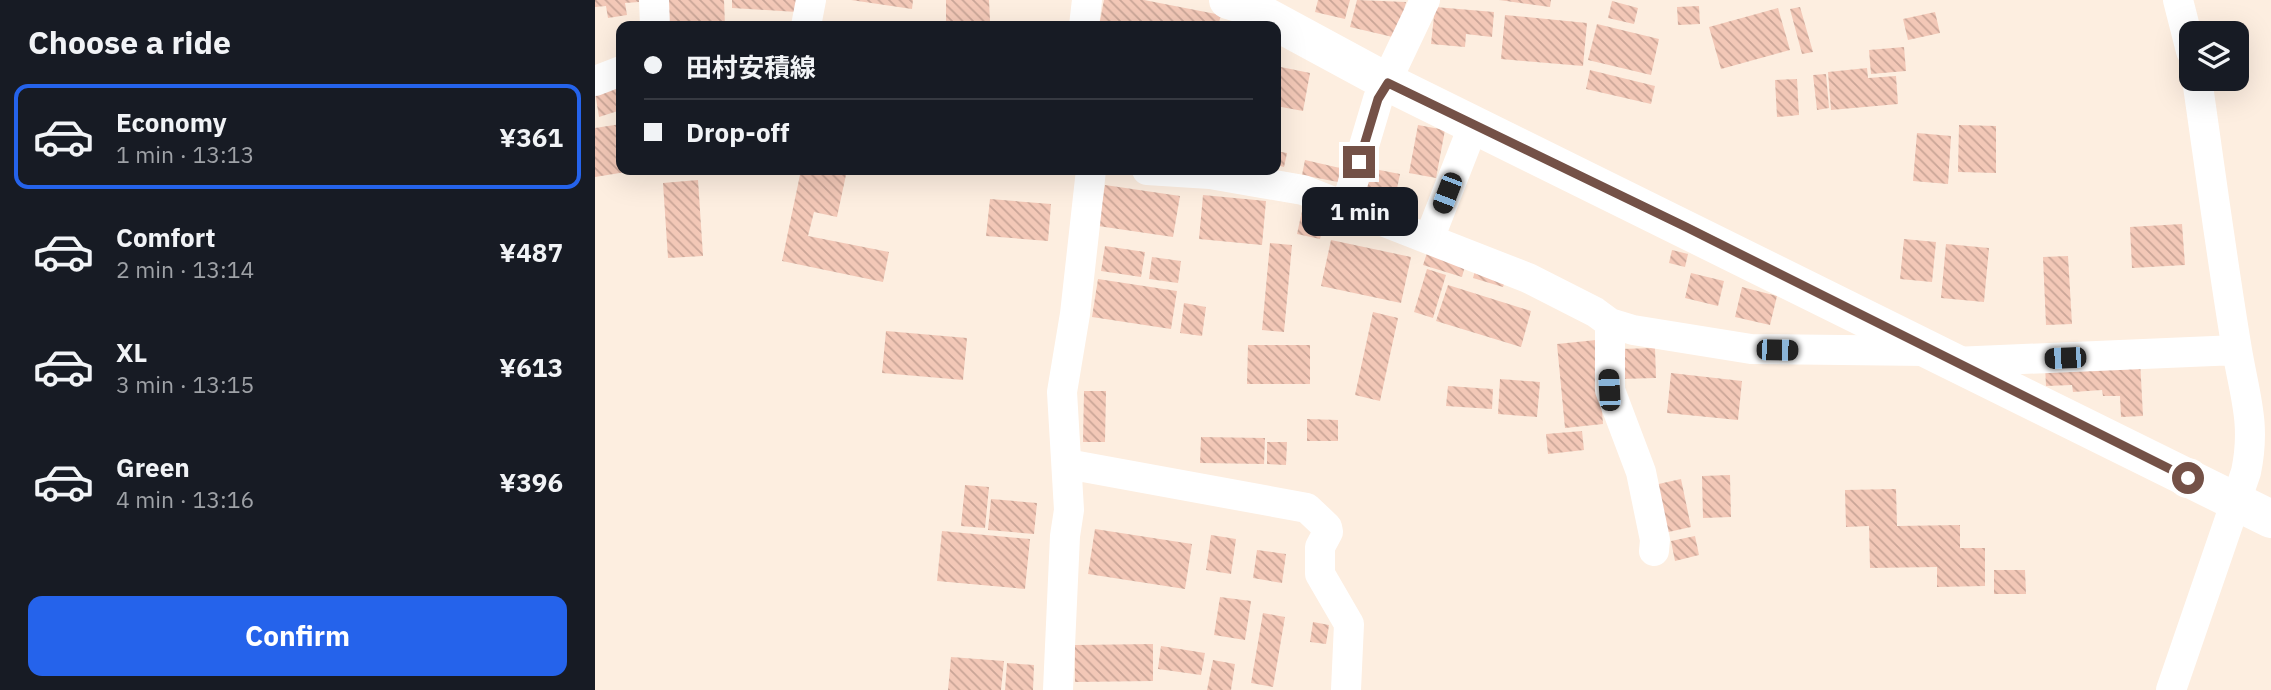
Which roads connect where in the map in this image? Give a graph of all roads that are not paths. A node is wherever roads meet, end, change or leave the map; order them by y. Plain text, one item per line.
1 (654, 0) edge
2 (811, 0) edge
3 (1087, 0) edge
4 (1228, 0) edge
5 (1425, 0) edge
6 (2178, 0) edge
7 (655, 21) edge
8 (807, 21) edge
9 (1085, 21) edge
10 (1274, 21) edge
11 (2183, 21) edge
12 (1281, 25) edge
13 (616, 73) edge
14 (595, 81) edge
15 (1388, 83) junction
16 (2198, 91) edge
17 (1473, 124) junction
18 (1090, 175) edge
19 (1217, 175) edge
20 (1346, 206) junction
21 (1429, 239) junction
22 (1610, 323) junction
23 (2237, 351) junction
24 (1944, 356) junction
25 (1067, 464) junction
26 (2235, 502) junction
27 (2271, 519) edge
28 (1654, 551) dead end
29 (1058, 690) edge
30 (1346, 690) edge
31 (2171, 690) edge

1 - 7 street
2 - 8 street
3 - 9 street
4 - 10 main road
5 - 15 street
6 - 11 street
12 - 15 main road
13 - 14 street
15 - 17 main road
15 - 20 street
16 - 23 street
17 - 21 street
17 - 24 main road
18 - 25 street
19 - 20 street
20 - 21 street
21 - 22 street
22 - 24 street
22 - 28 street
23 - 24 street
23 - 26 street
24 - 26 main road
25 - 29 street
25 - 30 street
26 - 27 main road
26 - 31 street

